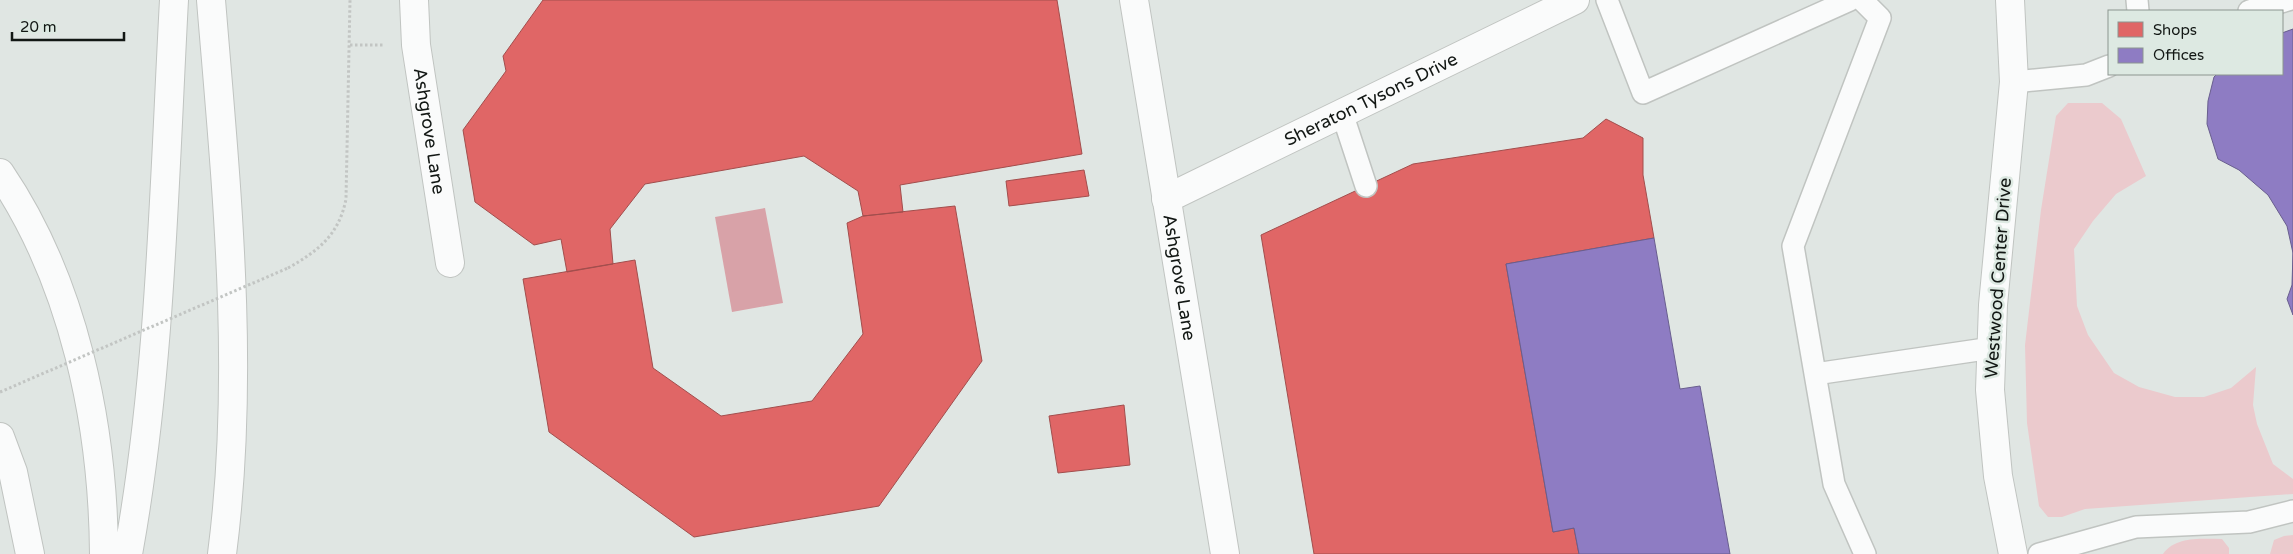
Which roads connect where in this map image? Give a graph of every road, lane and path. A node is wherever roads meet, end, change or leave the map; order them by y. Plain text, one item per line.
1 (174, 0) edge
2 (210, 0) edge
3 (350, 0) edge
4 (414, 0) edge
5 (1134, 0) edge
6 (1575, 0) edge
7 (1607, 0) edge
8 (1850, 0) edge
9 (1862, 0) edge
10 (2010, 0) edge
11 (2288, 0) edge
12 (2253, 10) edge
13 (350, 45) junction
14 (390, 45) dead end
15 (2108, 66) edge
16 (2014, 82) junction
17 (1342, 114) junction
18 (0, 173) edge
19 (1366, 186) dead end
20 (1166, 199) junction
21 (450, 263) dead end
22 (1992, 348) junction
23 (1815, 374) junction
24 (0, 392) edge
25 (0, 437) edge
26 (2293, 511) edge
27 (30, 554) edge
28 (104, 554) edge
29 (128, 554) edge
30 (222, 554) edge
31 (1225, 554) edge
32 (1865, 554) edge
33 (2013, 554) edge
34 (2039, 554) edge

1 - 29 main road
2 - 30 main road
3 - 13 path
4 - 21 main road, Ashgrove Lane
5 - 20 main road, Ashgrove Lane
6 - 17 main road, Sheraton Tysons Drive
7 - 8 lane
9 - 23 lane
10 - 16 main road, Westwood Center Drive
11 - 12 lane
13 - 14 path
13 - 24 path, bridge
15 - 16 lane
16 - 22 main road, Westwood Center Drive
17 - 19 lane
17 - 20 main road, Sheraton Tysons Drive
18 - 28 main road
20 - 31 main road, Ashgrove Lane
22 - 23 lane
22 - 33 main road, Westwood Center Drive
23 - 32 lane
25 - 27 main road
26 - 34 lane

